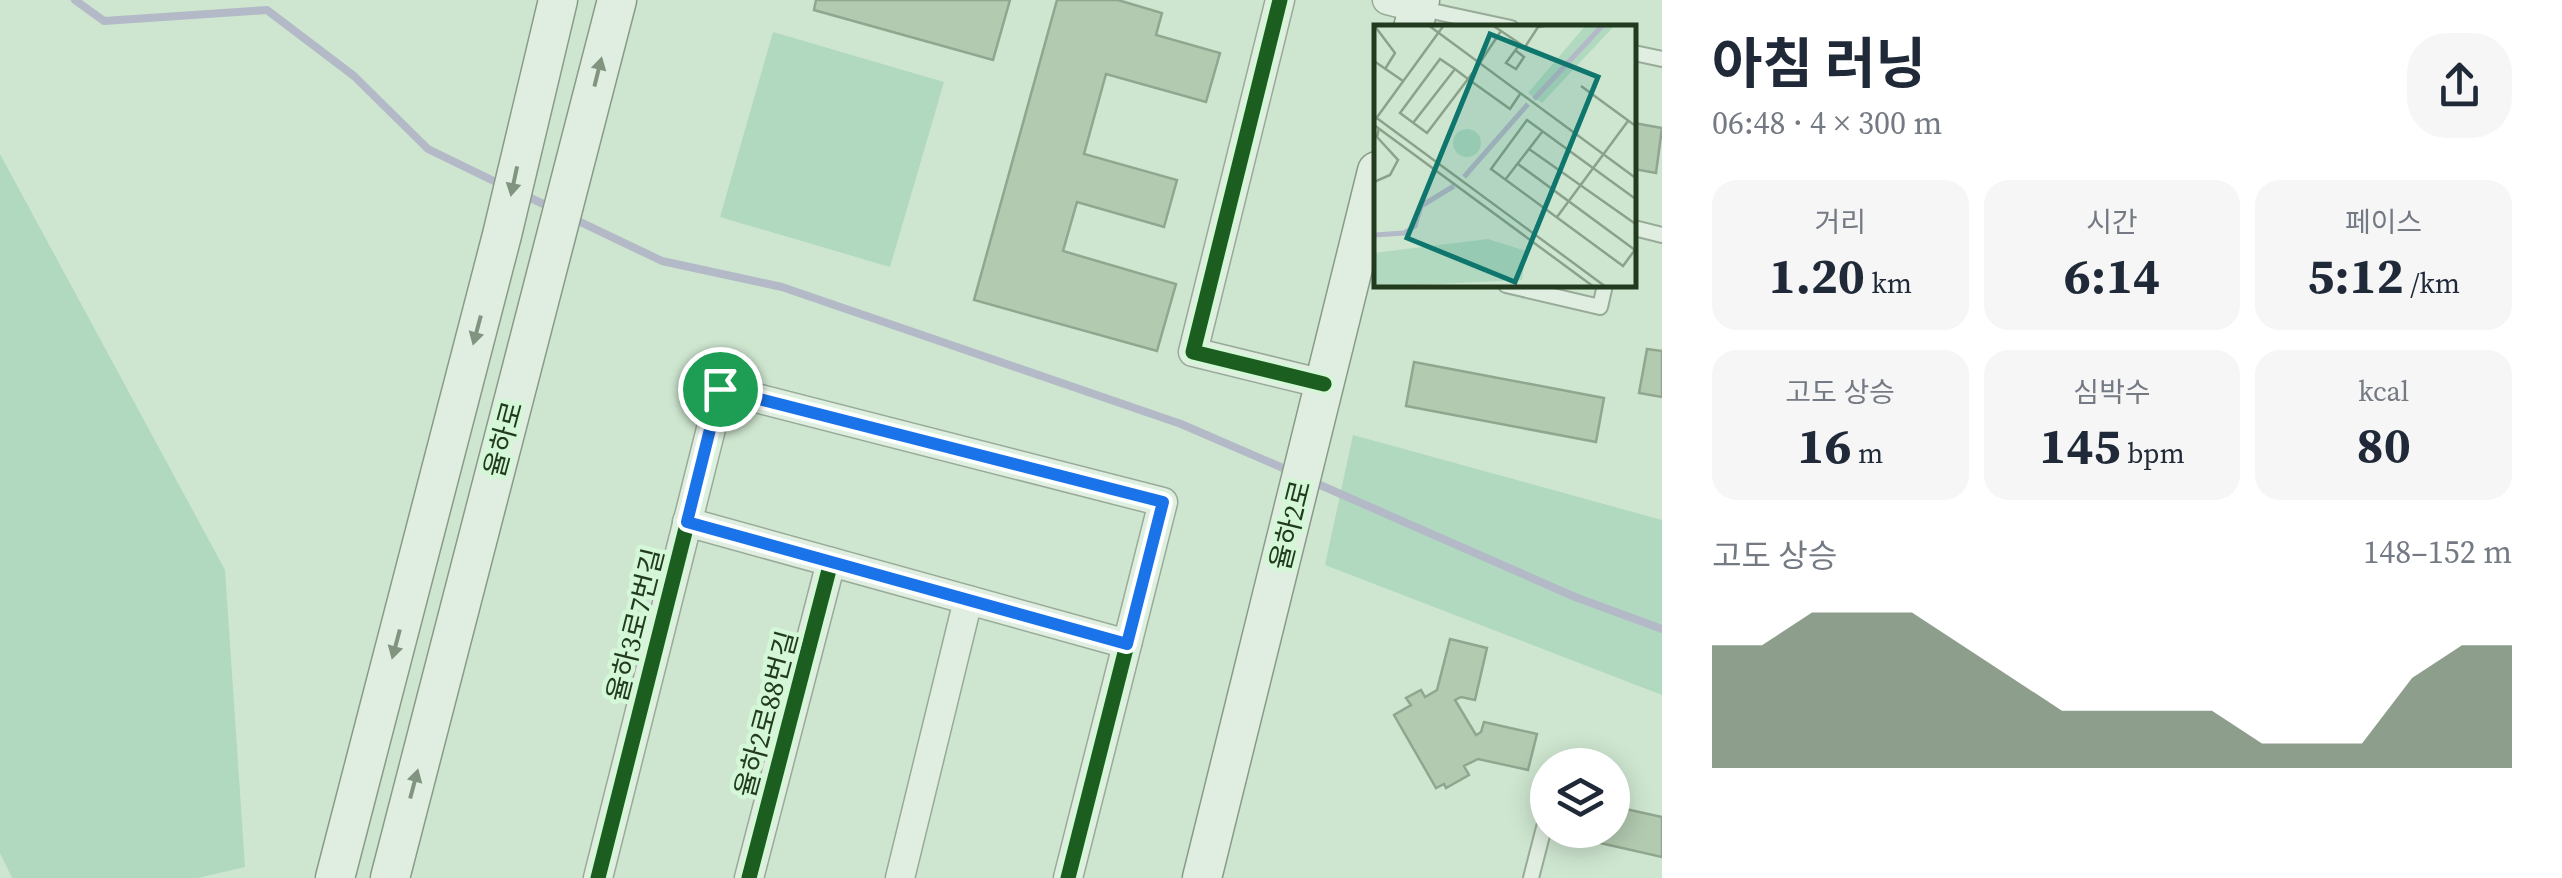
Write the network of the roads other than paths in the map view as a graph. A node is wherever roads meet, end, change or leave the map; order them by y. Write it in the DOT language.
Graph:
graph roads {
  1 [pos="558,0"];
  2 [pos="616,0"];
  3 [pos="1280,0"];
  4 [pos="1409,9"];
  5 [pos="1494,25"];
  6 [pos="1637,54"];
  7 [pos="1662,59"];
  8 [pos="1374,183"];
  9 [pos="1637,229"];
  10 [pos="1662,234"];
  11 [pos="1518,288"];
  12 [pos="1604,288"];
  13 [pos="1324,384"];
  14 [pos="687,522"];
  15 [pos="832,562"];
  16 [pos="968,600"];
  17 [pos="1127,644"];
  18 [pos="1539,848"];
  19 [pos="335,878"];
  20 [pos="390,878"];
  21 [pos="598,878"];
  22 [pos="749,878"];
  23 [pos="900,878"];
  24 [pos="1068,878"];
  25 [pos="1202,878"];
  26 [pos="1531,878"];
  1 -- 19 [label="main road, 율하로, one-way"];
  20 -- 2 [label="main road, 율하로, one-way"];
  3 -- 13 [label="street"];
  4 -- 5 [label="lane"];
  6 -- 7 [label="lane"];
  8 -- 13 [label="main road, 율하2로"];
  9 -- 10 [label="lane"];
  11 -- 12 [label="lane"];
  13 -- 25 [label="main road, 율하2로"];
  14 -- 15 [label="street"];
  14 -- 17 [label="street, 율하3로7번길"];
  14 -- 21 [label="street, 율하3로7번길"];
  15 -- 16 [label="street"];
  15 -- 22 [label="street, 율하2로88번길"];
  16 -- 17 [label="street"];
  16 -- 23 [label="street"];
  17 -- 24 [label="street, 율하3로7번길"];
  18 -- 26 [label="lane"];
}
